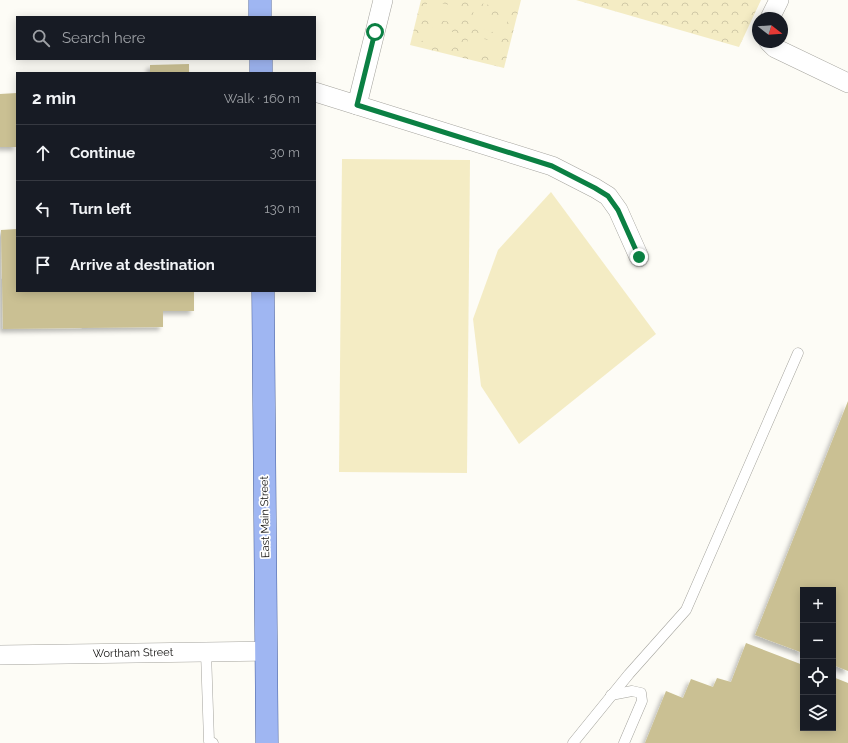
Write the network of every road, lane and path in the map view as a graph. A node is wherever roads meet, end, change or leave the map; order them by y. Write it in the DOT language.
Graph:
graph roads {
  1 [pos="260,0"];
  2 [pos="383,0"];
  3 [pos="779,0"];
  4 [pos="773,12"];
  5 [pos="260,16"];
  6 [pos="775,48"];
  7 [pos="261,60"];
  8 [pos="261,72"];
  9 [pos="848,83"];
  10 [pos="316,92"];
  11 [pos="357,105"];
  12 [pos="639,257"];
  13 [pos="263,292"];
  14 [pos="798,353"];
  15 [pos="266,651"];
  16 [pos="206,652"];
  17 [pos="0,654"];
  18 [pos="611,695"];
  19 [pos="212,743"];
  20 [pos="267,743"];
  21 [pos="573,743"];
  22 [pos="624,743"];
  1 -- 5 [label="main road"];
  2 -- 11 [label="street"];
  3 -- 4 [label="street"];
  6 -- 9 [label="street"];
  7 -- 8 [label="main road"];
  10 -- 11 [label="street"];
  11 -- 12 [label="street"];
  13 -- 15 [label="main road, East Main Street"];
  14 -- 18 [label="lane"];
  15 -- 16 [label="street, Wortham Street"];
  15 -- 20 [label="main road, East Main Street"];
  16 -- 17 [label="street, Wortham Street"];
  16 -- 19 [label="lane"];
  18 -- 21 [label="lane"];
  18 -- 22 [label="lane"];
}
